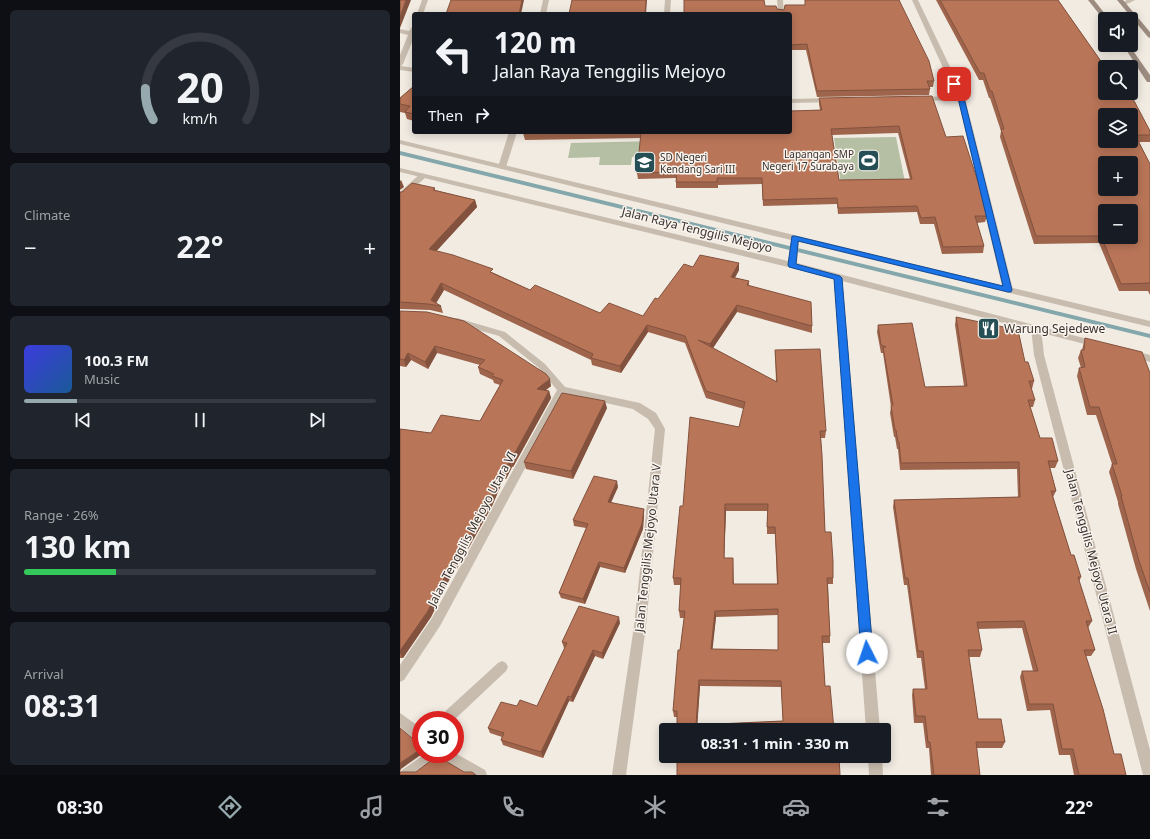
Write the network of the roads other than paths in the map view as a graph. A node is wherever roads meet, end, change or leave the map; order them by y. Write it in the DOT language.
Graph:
graph roads {
  1 [pos="425,0"];
  2 [pos="546,0"];
  3 [pos="668,0"];
  4 [pos="780,0"];
  5 [pos="915,0"];
  6 [pos="1091,0"];
  7 [pos="1132,0"];
  8 [pos="1121,2"];
  9 [pos="421,12"];
  10 [pos="543,12"];
  11 [pos="666,12"];
  12 [pos="781,12"];
  13 [pos="1100,12"];
  14 [pos="400,31"];
  15 [pos="412,32"];
  16 [pos="1150,36"];
  17 [pos="411,46"];
  18 [pos="1131,52"];
  19 [pos="400,64"];
  20 [pos="400,68"];
  21 [pos="412,70"];
  22 [pos="1150,80"];
  23 [pos="961,98"];
  24 [pos="914,99"];
  25 [pos="844,100"];
  26 [pos="792,101"];
  27 [pos="512,134"];
  28 [pos="400,142"];
  29 [pos="502,167"];
  30 [pos="400,170"];
  31 [pos="423,176"];
  32 [pos="400,196"];
  33 [pos="794,240"];
  34 [pos="792,263"];
  35 [pos="838,278"];
  36 [pos="1008,290"];
  37 [pos="448,319"];
  38 [pos="1150,324"];
  39 [pos="1036,328"];
  40 [pos="1104,346"];
  41 [pos="1120,350"];
  42 [pos="1150,358"];
  43 [pos="562,390"];
  44 [pos="502,667"];
  45 [pos="400,676"];
  46 [pos="455,711"];
  47 [pos="400,719"];
  48 [pos="872,723"];
  49 [pos="412,729"];
  50 [pos="424,763"];
  51 [pos="459,763"];
  52 [pos="875,763"];
  53 [pos="407,775"];
  54 [pos="480,775"];
  55 [pos="619,775"];
  56 [pos="876,775"];
  57 [pos="1150,775"];
  1 -- 9 [label="street"];
  2 -- 10 [label="street"];
  3 -- 11 [label="street"];
  4 -- 12 [label="street"];
  5 -- 23 [label="street"];
  6 -- 13 [label="main road"];
  7 -- 8 [label="street"];
  8 -- 16 [label="main road"];
  14 -- 15 [label="street"];
  17 -- 19 [label="street"];
  18 -- 22 [label="main road"];
  20 -- 21 [label="street"];
  23 -- 24 [label="street"];
  23 -- 36 [label="street"];
  25 -- 26 [label="street"];
  27 -- 29 [label="street"];
  28 -- 29 [label="street, Jalan Raya Tenggilis Mejoyo"];
  29 -- 33 [label="street, Jalan Raya Tenggilis Mejoyo"];
  30 -- 31 [label="street, Jalan Raya Tenggilis Mejoyo"];
  31 -- 32 [label="street"];
  31 -- 34 [label="street, Jalan Raya Tenggilis Mejoyo"];
  33 -- 34 [label="street"];
  33 -- 36 [label="street, Jalan Raya Tenggilis Mejoyo"];
  34 -- 35 [label="street, Jalan Raya Tenggilis Mejoyo"];
  35 -- 39 [label="street, Jalan Raya Tenggilis Mejoyo"];
  35 -- 48 [label="street"];
  36 -- 38 [label="street, Jalan Raya Tenggilis Mejoyo"];
  37 -- 43 [label="street"];
  39 -- 40 [label="street, Jalan Raya Tenggilis Mejoyo"];
  39 -- 57 [label="street, Jalan Tenggilis Mejoyo Utara II"];
  41 -- 42 [label="street"];
  43 -- 45 [label="street, Jalan Tenggilis Mejoyo Utara VI"];
  43 -- 55 [label="street, Jalan Tenggilis Mejoyo Utara V"];
  44 -- 46 [label="street"];
  47 -- 49 [label="street"];
  50 -- 53 [label="street"];
  51 -- 54 [label="street"];
  52 -- 56 [label="street"];
}
